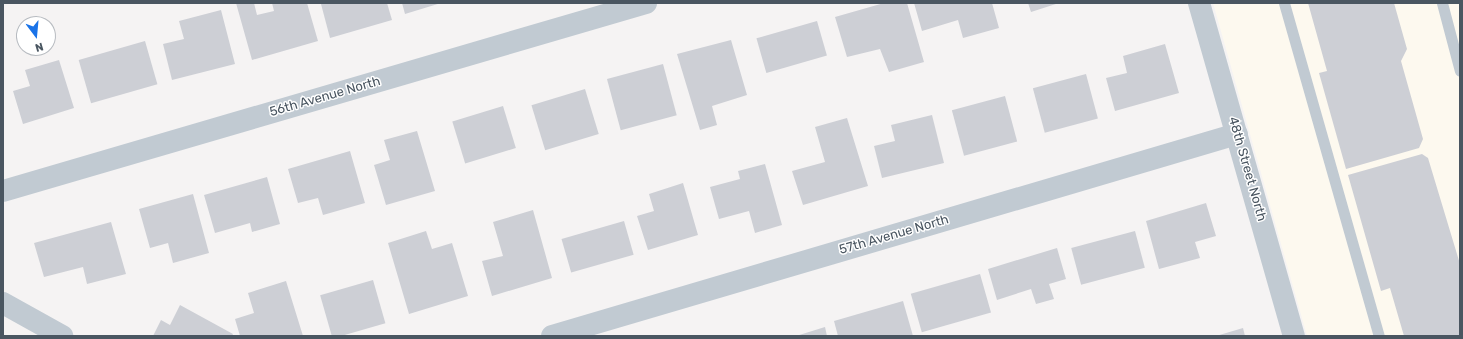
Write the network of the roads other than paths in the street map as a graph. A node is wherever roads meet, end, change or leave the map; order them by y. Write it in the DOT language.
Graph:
graph roads {
  1 [pos="646,3"];
  2 [pos="1199,3"];
  3 [pos="1284,3"];
  4 [pos="1442,3"];
  5 [pos="1460,71"];
  6 [pos="1237,134"];
  7 [pos="3,191"];
  8 [pos="3,304"];
  9 [pos="62,336"];
  10 [pos="552,336"];
  11 [pos="1294,336"];
  12 [pos="1379,336"];
  1 -- 7 [label="street, 56th Avenue North"];
  2 -- 6 [label="street, 48th Street North"];
  3 -- 12 [label="lane"];
  4 -- 5 [label="lane"];
  6 -- 10 [label="street, 57th Avenue North"];
  6 -- 11 [label="street, 48th Street North"];
  8 -- 9 [label="street"];
}
